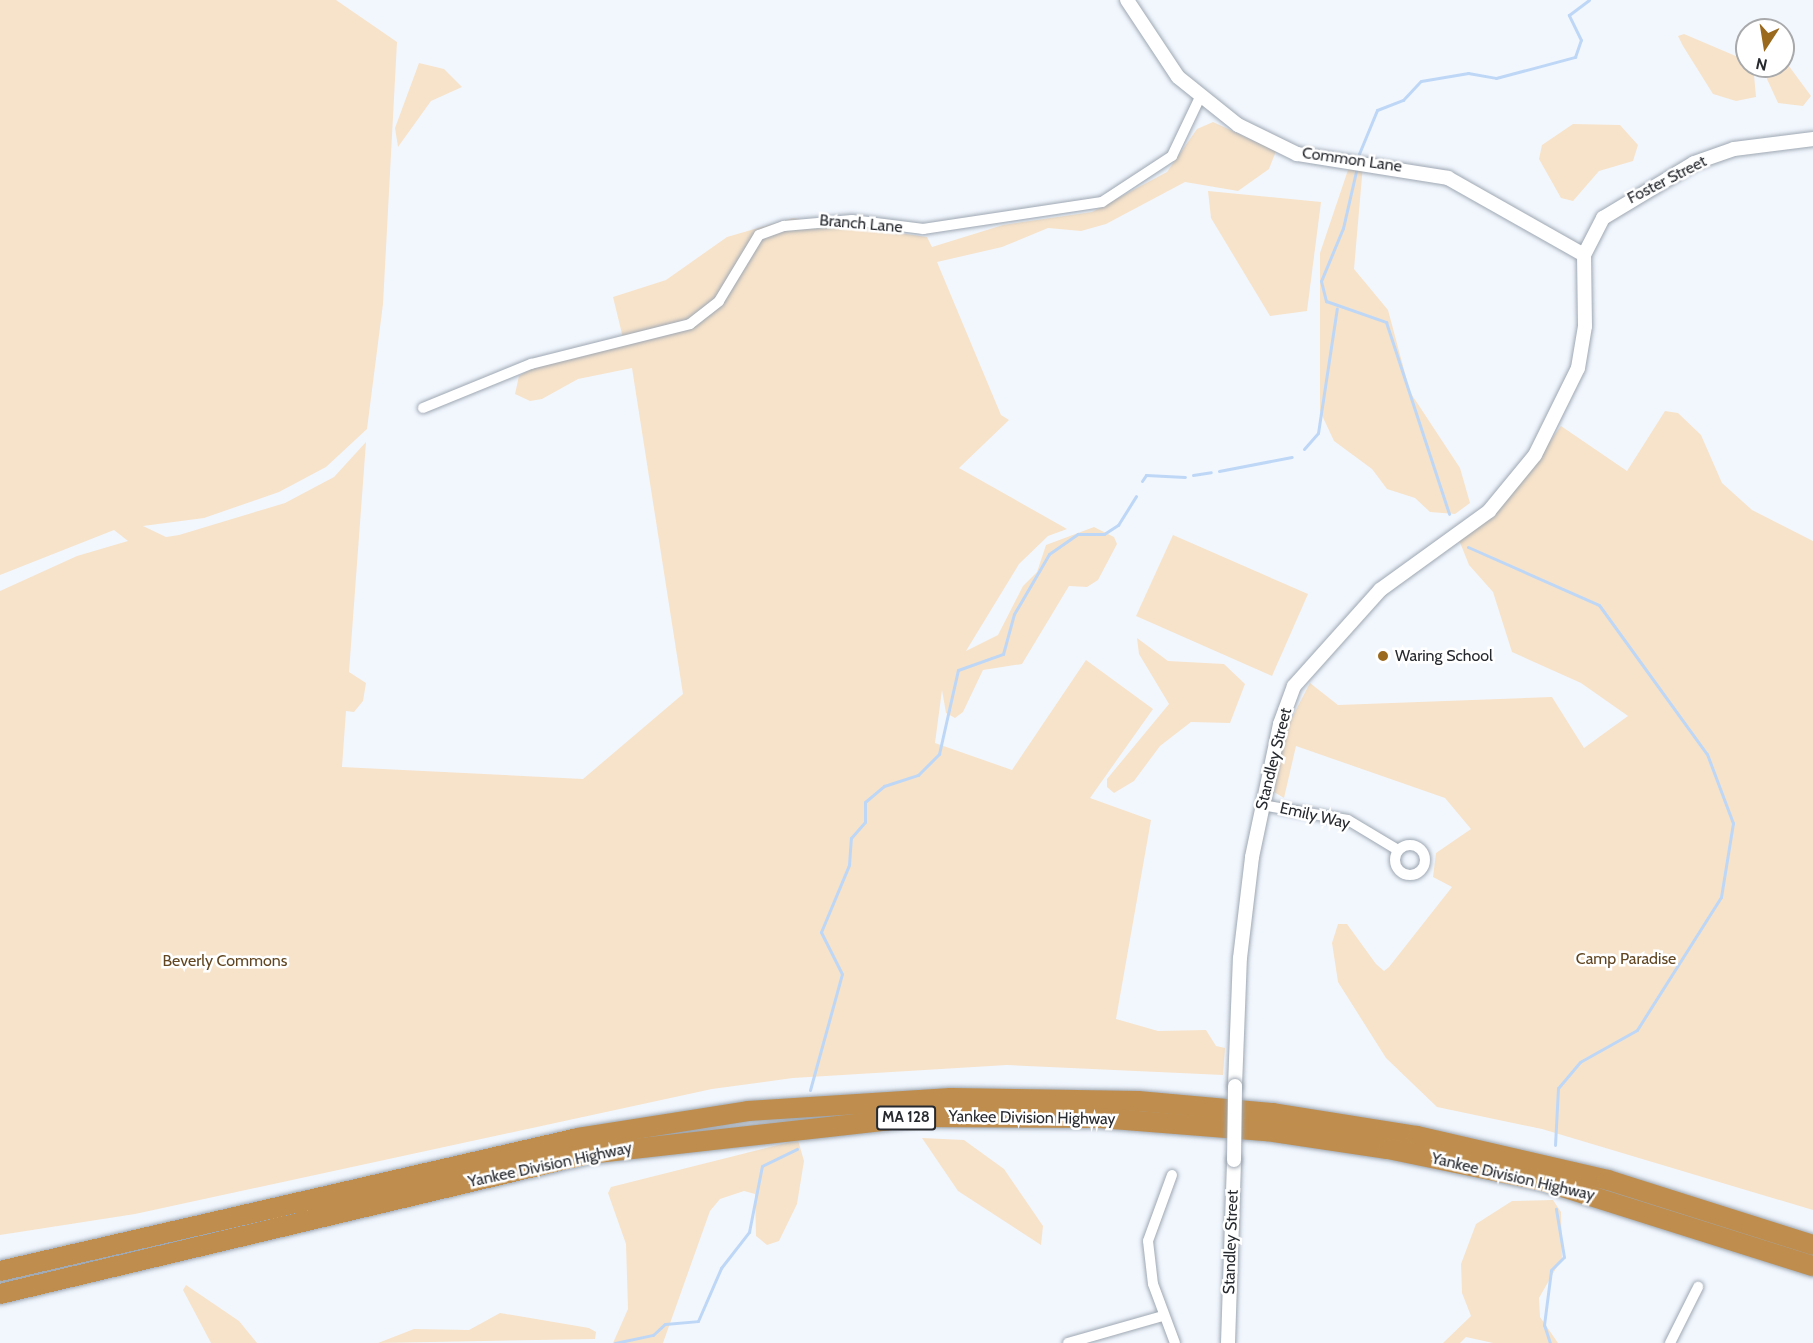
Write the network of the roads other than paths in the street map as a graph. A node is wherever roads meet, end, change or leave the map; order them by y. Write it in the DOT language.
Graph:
graph roads {
  1 [pos="1127,0"];
  2 [pos="1200,97"];
  3 [pos="1813,139"];
  4 [pos="1584,255"];
  5 [pos="423,408"];
  6 [pos="1262,804"];
  7 [pos="1398,850"];
  8 [pos="1172,1175"];
  9 [pos="1813,1245"];
  10 [pos="1813,1266"];
  11 [pos="0,1271"];
  12 [pos="1698,1287"];
  13 [pos="0,1294"];
  14 [pos="1163,1316"];
  15 [pos="1068,1343"];
  16 [pos="1175,1343"];
  17 [pos="1228,1343"];
  18 [pos="1670,1343"];
  1 -- 2 [label="street, Common Lane"];
  2 -- 4 [label="street, Common Lane"];
  2 -- 5 [label="street, Branch Lane"];
  3 -- 4 [label="street, Foster Street"];
  4 -- 6 [label="street, Standley Street"];
  6 -- 7 [label="street, Emily Way"];
  6 -- 17 [label="street, Standley Street, bridge"];
  8 -- 14 [label="street"];
  9 -- 11 [label="highway, Yankee Division Highway / MA 128"];
  10 -- 13 [label="highway, Yankee Division Highway / MA 128"];
  12 -- 18 [label="street"];
  14 -- 15 [label="street"];
  14 -- 16 [label="street"];
}
